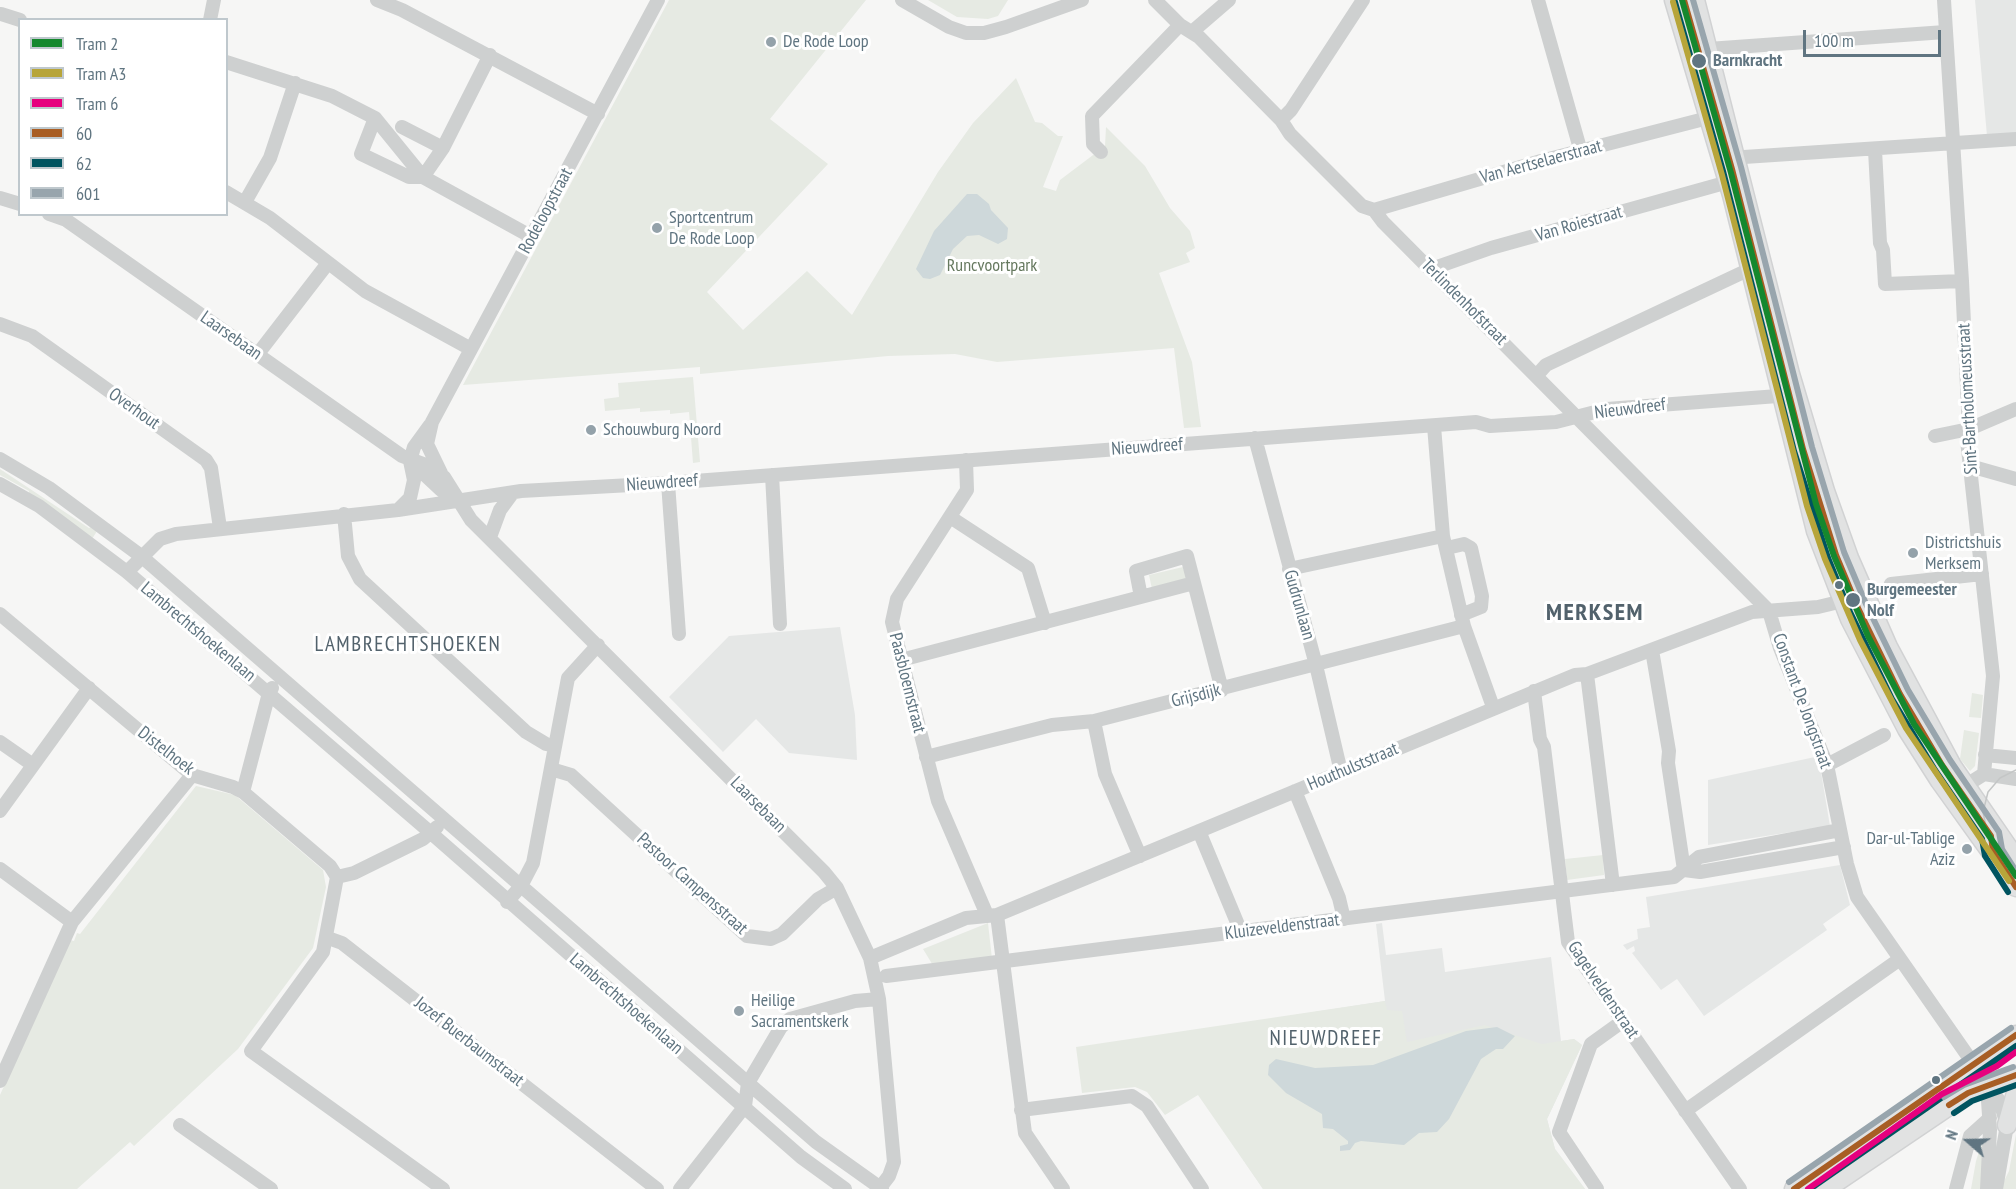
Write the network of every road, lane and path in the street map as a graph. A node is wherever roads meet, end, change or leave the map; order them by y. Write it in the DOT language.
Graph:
graph roads {
  1 [pos="6,0"];
  2 [pos="214,0"];
  3 [pos="377,0"];
  4 [pos="658,0"];
  5 [pos="902,0"];
  6 [pos="1082,0"];
  7 [pos="1155,0"];
  8 [pos="1229,0"];
  9 [pos="1363,0"];
  10 [pos="1538,0"];
  11 [pos="1674,0"];
  12 [pos="1695,0"];
  13 [pos="1944,0"];
  14 [pos="0,15"];
  15 [pos="210,18"];
  16 [pos="18,20"];
  17 [pos="1180,25"];
  18 [pos="1193,31"];
  19 [pos="1946,32"];
  20 [pos="1708,49"];
  21 [pos="490,56"];
  22 [pos="228,63"];
  23 [pos="295,83"];
  24 [pos="598,114"];
  25 [pos="375,118"];
  26 [pos="1708,118"];
  27 [pos="1281,120"];
  28 [pos="402,127"];
  29 [pos="2016,139"];
  30 [pos="1953,144"];
  31 [pos="443,148"];
  32 [pos="1875,150"];
  33 [pos="1101,152"];
  34 [pos="1581,152"];
  35 [pos="1737,160"];
  36 [pos="423,177"];
  37 [pos="1728,180"];
  38 [pos="228,193"];
  39 [pos="0,198"];
  40 [pos="245,202"];
  41 [pos="18,203"];
  42 [pos="1374,210"];
  43 [pos="55,216"];
  44 [pos="532,237"];
  45 [pos="328,263"];
  46 [pos="1431,268"];
  47 [pos="1750,269"];
  48 [pos="1962,281"];
  49 [pos="0,324"];
  50 [pos="471,349"];
  51 [pos="257,355"];
  52 [pos="1537,375"];
  53 [pos="1789,395"];
  54 [pos="2016,409"];
  55 [pos="1578,416"];
  56 [pos="432,422"];
  57 [pos="1434,426"];
  58 [pos="1969,429"];
  59 [pos="1935,436"];
  60 [pos="1255,438"];
  61 [pos="427,444"];
  62 [pos="0,459"];
  63 [pos="966,460"];
  64 [pos="410,461"];
  65 [pos="1970,466"];
  66 [pos="772,475"];
  67 [pos="444,477"];
  68 [pos="2016,479"];
  69 [pos="668,483"];
  70 [pos="0,484"];
  71 [pos="511,495"];
  72 [pos="460,501"];
  73 [pos="398,510"];
  74 [pos="344,514"];
  75 [pos="950,517"];
  76 [pos="220,528"];
  77 [pos="490,537"];
  78 [pos="1445,542"];
  79 [pos="141,556"];
  80 [pos="1289,569"];
  81 [pos="127,572"];
  82 [pos="1982,574"];
  83 [pos="1194,583"];
  84 [pos="1891,584"];
  85 [pos="1142,597"];
  86 [pos="1843,601"];
  87 [pos="1769,611"];
  88 [pos="0,614"];
  89 [pos="1462,620"];
  90 [pos="1045,623"];
  91 [pos="780,624"];
  92 [pos="679,634"];
  93 [pos="598,645"];
  94 [pos="1652,650"];
  95 [pos="901,660"];
  96 [pos="1316,665"];
  97 [pos="1587,674"];
  98 [pos="281,677"];
  99 [pos="89,688"];
  100 [pos="1222,690"];
  101 [pos="1534,691"];
  102 [pos="269,693"];
  103 [pos="1493,707"];
  104 [pos="1094,721"];
  105 [pos="1884,735"];
  106 [pos="0,741"];
  107 [pos="555,746"];
  108 [pos="1986,755"];
  109 [pos="926,757"];
  110 [pos="2016,758"];
  111 [pos="33,765"];
  112 [pos="1827,765"];
  113 [pos="551,769"];
  114 [pos="1341,772"];
  115 [pos="1984,774"];
  116 [pos="192,775"];
  117 [pos="2016,778"];
  118 [pos="1965,786"];
  119 [pos="1295,791"];
  120 [pos="243,792"];
  121 [pos="0,811"];
  122 [pos="444,819"];
  123 [pos="1840,830"];
  124 [pos="1198,831"];
  125 [pos="431,833"];
  126 [pos="1844,847"];
  127 [pos="1140,856"];
  128 [pos="2016,859"];
  129 [pos="0,869"];
  130 [pos="1684,870"];
  131 [pos="337,877"];
  132 [pos="1613,885"];
  133 [pos="521,886"];
  134 [pos="2016,887"];
  135 [pos="837,888"];
  136 [pos="1562,893"];
  137 [pos="507,902"];
  138 [pos="992,915"];
  139 [pos="1344,919"];
  140 [pos="72,922"];
  141 [pos="1241,932"];
  142 [pos="328,938"];
  143 [pos="870,958"];
  144 [pos="1900,959"];
  145 [pos="1003,961"];
  146 [pos="886,976"];
  147 [pos="879,999"];
  148 [pos="1623,1021"];
  149 [pos="2016,1035"];
  150 [pos="1974,1064"];
  151 [pos="2016,1075"];
  152 [pos="0,1081"];
  153 [pos="748,1083"];
  154 [pos="1987,1086"];
  155 [pos="2016,1093"];
  156 [pos="745,1106"];
  157 [pos="1021,1110"];
  158 [pos="1685,1111"];
  159 [pos="1999,1122"];
  160 [pos="180,1125"];
  161 [pos="848,1166"];
  162 [pos="841,1186"];
  163 [pos="880,1188"];
  164 [pos="271,1189"];
  165 [pos="443,1189"];
  166 [pos="657,1189"];
  167 [pos="680,1189"];
  168 [pos="1063,1189"];
  169 [pos="1202,1189"];
  170 [pos="1597,1189"];
  171 [pos="1740,1189"];
  172 [pos="1794,1189"];
  173 [pos="1826,1189"];
  174 [pos="1956,1189"];
  175 [pos="1987,1189"];
  176 [pos="1996,1189"];
  1 -- 14 [label="street"];
  2 -- 15 [label="street"];
  3 -- 21 [label="street"];
  4 -- 24 [label="street, Rodeloopstraat"];
  5 -- 6 [label="street"];
  7 -- 17 [label="street, Terlindenhofstraat"];
  8 -- 18 [label="street"];
  9 -- 27 [label="street"];
  10 -- 34 [label="street"];
  11 -- 26 [label="main road"];
  12 -- 20 [label="main road"];
  13 -- 19 [label="street, Sint-Bartholomeusstraat"];
  14 -- 16 [label="street"];
  17 -- 18 [label="street, Terlindenhofstraat"];
  17 -- 33 [label="street"];
  18 -- 27 [label="street, Terlindenhofstraat"];
  19 -- 20 [label="street"];
  19 -- 30 [label="street, Sint-Bartholomeusstraat"];
  20 -- 35 [label="main road"];
  21 -- 24 [label="street"];
  21 -- 31 [label="street"];
  22 -- 23 [label="street"];
  23 -- 25 [label="street"];
  23 -- 40 [label="street"];
  24 -- 44 [label="street, Rodeloopstraat"];
  25 -- 36 [label="street"];
  25 -- 36 [label="street"];
  26 -- 34 [label="street, Van Aertselaerstraat"];
  26 -- 37 [label="main road"];
  27 -- 42 [label="street, Terlindenhofstraat"];
  28 -- 31 [label="street"];
  29 -- 30 [label="street"];
  30 -- 32 [label="street"];
  30 -- 48 [label="street, Sint-Bartholomeusstraat"];
  31 -- 36 [label="street"];
  32 -- 35 [label="street"];
  32 -- 48 [label="street"];
  34 -- 42 [label="street, Van Aertselaerstraat"];
  35 -- 37 [label="street"];
  35 -- 53 [label="main road"];
  36 -- 44 [label="street"];
  37 -- 46 [label="street, Van Roiestraat"];
  37 -- 47 [label="main road"];
  38 -- 40 [label="street"];
  39 -- 41 [label="street"];
  40 -- 45 [label="street"];
  42 -- 46 [label="street, Terlindenhofstraat"];
  43 -- 51 [label="street, Laarsebaan"];
  44 -- 50 [label="street, Rodeloopstraat"];
  45 -- 50 [label="street"];
  45 -- 51 [label="street"];
  46 -- 52 [label="street, Terlindenhofstraat"];
  47 -- 52 [label="street"];
  47 -- 53 [label="main road"];
  48 -- 58 [label="street, Sint-Bartholomeusstraat"];
  49 -- 76 [label="street, Overhout"];
  50 -- 56 [label="street, Rodeloopstraat"];
  51 -- 64 [label="street, Laarsebaan"];
  52 -- 55 [label="street, Terlindenhofstraat"];
  53 -- 55 [label="street, Nieuwdreef"];
  53 -- 86 [label="main road"];
  53 -- 118 [label="main road"];
  54 -- 58 [label="street"];
  55 -- 57 [label="street, Nieuwdreef"];
  55 -- 87 [label="street, Terlindenhofstraat"];
  56 -- 61 [label="street, Rodeloopstraat"];
  56 -- 64 [label="street, Rodeloopstraat"];
  57 -- 60 [label="street, Nieuwdreef"];
  57 -- 78 [label="street"];
  58 -- 59 [label="street"];
  58 -- 65 [label="street, Sint-Bartholomeusstraat"];
  60 -- 63 [label="street, Nieuwdreef"];
  60 -- 80 [label="street, Gudrunlaan"];
  61 -- 64 [label="street"];
  61 -- 67 [label="street"];
  62 -- 79 [label="street, Lambrechtshoekenlaan"];
  63 -- 66 [label="street, Nieuwdreef"];
  63 -- 75 [label="street, Paasbloemstraat"];
  64 -- 67 [label="street, Laarsebaan"];
  64 -- 72 [label="street, Laarsebaan"];
  64 -- 73 [label="street"];
  65 -- 68 [label="street"];
  65 -- 82 [label="street, Sint-Bartholomeusstraat"];
  66 -- 69 [label="street, Nieuwdreef"];
  66 -- 91 [label="street"];
  67 -- 72 [label="street, Laarsebaan"];
  69 -- 71 [label="street, Nieuwdreef"];
  69 -- 92 [label="street"];
  70 -- 81 [label="street, Lambrechtshoekenlaan"];
  71 -- 72 [label="street, Nieuwdreef"];
  71 -- 77 [label="street"];
  72 -- 73 [label="street, Nieuwdreef"];
  72 -- 77 [label="street, Laarsebaan"];
  73 -- 74 [label="street, Nieuwdreef"];
  74 -- 76 [label="street, Nieuwdreef"];
  74 -- 107 [label="street"];
  75 -- 90 [label="street"];
  75 -- 95 [label="street, Paasbloemstraat"];
  76 -- 79 [label="street, Nieuwdreef"];
  77 -- 93 [label="street, Laarsebaan"];
  78 -- 80 [label="street"];
  78 -- 89 [label="street"];
  78 -- 89 [label="street"];
  79 -- 81 [label="street, Lambrechtshoekenlaan"];
  79 -- 98 [label="street, Lambrechtshoekenlaan"];
  80 -- 96 [label="street, Gudrunlaan"];
  81 -- 102 [label="street, Lambrechtshoekenlaan"];
  82 -- 84 [label="street"];
  82 -- 108 [label="street, Sint-Bartholomeusstraat"];
  83 -- 85 [label="street"];
  83 -- 85 [label="street"];
  83 -- 100 [label="street"];
  85 -- 90 [label="street"];
  86 -- 87 [label="street, Houthulststraat"];
  86 -- 134 [label="main road"];
  87 -- 94 [label="street, Houthulststraat"];
  87 -- 112 [label="street, Constant De Jongstraat"];
  88 -- 99 [label="street, Distelhoek"];
  89 -- 96 [label="street, Grijsdijk"];
  89 -- 103 [label="street"];
  90 -- 95 [label="street"];
  93 -- 107 [label="street"];
  93 -- 135 [label="street, Laarsebaan"];
  94 -- 97 [label="street, Houthulststraat"];
  94 -- 130 [label="street"];
  95 -- 109 [label="street, Paasbloemstraat"];
  96 -- 100 [label="street, Grijsdijk"];
  96 -- 114 [label="street, Gudrunlaan"];
  97 -- 101 [label="street, Houthulststraat"];
  97 -- 132 [label="street"];
  98 -- 102 [label="street, Lambrechtshoekenlaan"];
  98 -- 122 [label="street, Lambrechtshoekenlaan"];
  99 -- 111 [label="street"];
  99 -- 116 [label="street, Distelhoek"];
  100 -- 104 [label="street, Grijsdijk"];
  101 -- 103 [label="street, Houthulststraat"];
  101 -- 136 [label="street, Gagelveldenstraat"];
  102 -- 120 [label="street"];
  102 -- 125 [label="street, Lambrechtshoekenlaan"];
  103 -- 114 [label="street, Houthulststraat"];
  104 -- 109 [label="street, Grijsdijk"];
  104 -- 127 [label="street"];
  105 -- 112 [label="street"];
  106 -- 111 [label="street"];
  107 -- 113 [label="street"];
  108 -- 110 [label="street"];
  108 -- 115 [label="street, Sint-Bartholomeusstraat"];
  109 -- 138 [label="street, Paasbloemstraat"];
  111 -- 121 [label="street"];
  112 -- 123 [label="street, Constant De Jongstraat"];
  113 -- 133 [label="street"];
  113 -- 135 [label="street, Pastoor Campensstraat"];
  114 -- 119 [label="street, Houthulststraat"];
  115 -- 117 [label="street"];
  115 -- 118 [label="street"];
  116 -- 120 [label="street, Distelhoek"];
  116 -- 140 [label="street"];
  118 -- 128 [label="main road"];
  119 -- 124 [label="street, Houthulststraat"];
  119 -- 139 [label="street"];
  120 -- 131 [label="street, Distelhoek"];
  122 -- 125 [label="street"];
  122 -- 133 [label="street, Lambrechtshoekenlaan"];
  123 -- 126 [label="street, Constant De Jongstraat"];
  123 -- 130 [label="street"];
  124 -- 127 [label="street, Houthulststraat"];
  124 -- 141 [label="street"];
  125 -- 131 [label="street"];
  125 -- 137 [label="street, Lambrechtshoekenlaan"];
  126 -- 130 [label="street"];
  126 -- 144 [label="street, Constant De Jongstraat"];
  127 -- 138 [label="street, Houthulststraat"];
  129 -- 140 [label="street"];
  130 -- 132 [label="street, Kluizeveldenstraat"];
  131 -- 142 [label="street"];
  132 -- 136 [label="street, Kluizeveldenstraat"];
  133 -- 137 [label="street"];
  133 -- 153 [label="street, Lambrechtshoekenlaan"];
  135 -- 143 [label="street, Laarsebaan"];
  136 -- 139 [label="street, Kluizeveldenstraat"];
  136 -- 148 [label="street, Gagelveldenstraat"];
  137 -- 156 [label="street, Lambrechtshoekenlaan"];
  138 -- 143 [label="street, Houthulststraat"];
  138 -- 145 [label="street, Paasbloemstraat"];
  139 -- 141 [label="street, Kluizeveldenstraat"];
  140 -- 152 [label="street"];
  141 -- 145 [label="street, Kluizeveldenstraat"];
  142 -- 165 [label="street"];
  142 -- 166 [label="street, Jozef Buerbaumstraat"];
  143 -- 147 [label="street, Laarsebaan"];
  144 -- 150 [label="street"];
  144 -- 158 [label="street"];
  145 -- 146 [label="street"];
  145 -- 157 [label="street, Paasbloemstraat"];
  147 -- 153 [label="street"];
  147 -- 163 [label="street, Laarsebaan"];
  148 -- 158 [label="street, Gagelveldenstraat"];
  148 -- 170 [label="street"];
  149 -- 150 [label="main road"];
  150 -- 154 [label="street"];
  150 -- 172 [label="main road"];
  151 -- 154 [label="main road"];
  153 -- 156 [label="street"];
  153 -- 161 [label="street, Lambrechtshoekenlaan"];
  154 -- 159 [label="street"];
  154 -- 173 [label="main road"];
  155 -- 159 [label="main road"];
  156 -- 162 [label="street, Lambrechtshoekenlaan"];
  156 -- 167 [label="street"];
  157 -- 168 [label="street, Paasbloemstraat"];
  157 -- 169 [label="street"];
  158 -- 171 [label="street, Gagelveldenstraat"];
  159 -- 174 [label="street"];
  159 -- 175 [label="street"];
  159 -- 176 [label="street"];
  160 -- 164 [label="street"];
  161 -- 162 [label="street, Lambrechtshoekenlaan"];
  161 -- 163 [label="street, Lambrechtshoekenlaan"];
}
